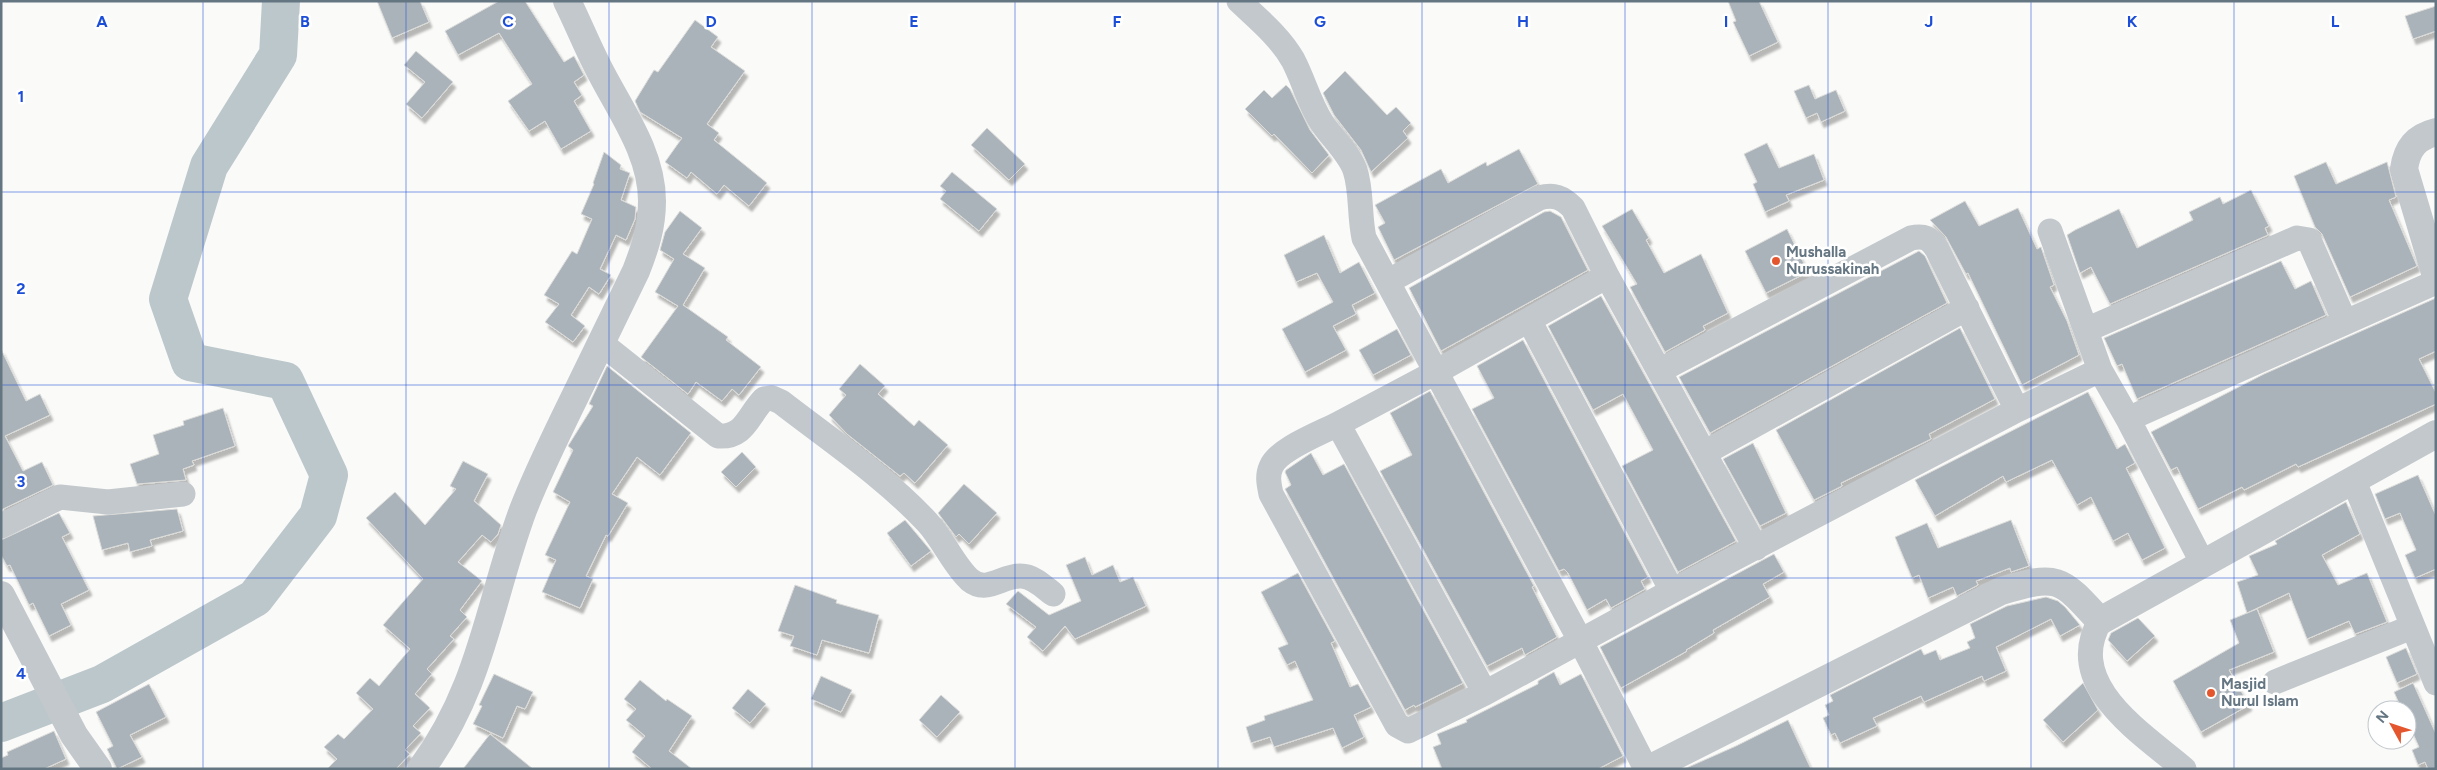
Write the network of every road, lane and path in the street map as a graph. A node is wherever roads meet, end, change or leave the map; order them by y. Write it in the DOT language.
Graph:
graph roads {
  1 [pos="567,1"];
  2 [pos="1239,1"];
  3 [pos="2436,132"];
  4 [pos="2050,231"];
  5 [pos="1607,276"];
  6 [pos="2436,276"];
  7 [pos="1389,281"];
  8 [pos="2436,282"];
  9 [pos="1967,308"];
  10 [pos="1529,320"];
  11 [pos="2345,322"];
  12 [pos="2086,330"];
  13 [pos="601,343"];
  14 [pos="2100,370"];
  15 [pos="1659,371"];
  16 [pos="1436,372"];
  17 [pos="2017,410"];
  18 [pos="2128,419"];
  19 [pos="1338,424"];
  20 [pos="2436,434"];
  21 [pos="1704,453"];
  22 [pos="2353,479"];
  23 [pos="183,494"];
  24 [pos="1,526"];
  25 [pos="1756,548"];
  26 [pos="2202,562"];
  27 [pos="1672,591"];
  28 [pos="1053,594"];
  29 [pos="6,605"];
  30 [pos="2100,621"];
  31 [pos="2412,627"];
  32 [pos="1581,642"];
  33 [pos="2275,682"];
  34 [pos="2436,683"];
  35 [pos="1485,693"];
  36 [pos="98,769"];
  37 [pos="421,769"];
  38 [pos="1647,769"];
  39 [pos="2184,769"];
  1 -- 13 [label="street"];
  2 -- 7 [label="street"];
  3 -- 6 [label="street"];
  4 -- 12 [label="street"];
  5 -- 7 [label="street"];
  5 -- 10 [label="street"];
  5 -- 15 [label="street"];
  7 -- 16 [label="street"];
  8 -- 11 [label="street"];
  9 -- 15 [label="street"];
  9 -- 17 [label="street"];
  9 -- 21 [label="street"];
  10 -- 16 [label="street"];
  10 -- 27 [label="street"];
  11 -- 12 [label="street"];
  11 -- 18 [label="street"];
  12 -- 14 [label="street"];
  13 -- 28 [label="street"];
  13 -- 37 [label="street"];
  14 -- 17 [label="street"];
  14 -- 18 [label="street"];
  15 -- 21 [label="street"];
  16 -- 19 [label="street"];
  16 -- 32 [label="street"];
  17 -- 25 [label="street"];
  18 -- 26 [label="street"];
  19 -- 35 [label="street"];
  19 -- 35 [label="street"];
  20 -- 22 [label="street"];
  21 -- 25 [label="street"];
  22 -- 26 [label="street"];
  22 -- 31 [label="street"];
  23 -- 24 [label="street"];
  25 -- 27 [label="street"];
  26 -- 30 [label="street"];
  27 -- 32 [label="street"];
  29 -- 36 [label="street"];
  30 -- 38 [label="street"];
  30 -- 39 [label="street"];
  31 -- 33 [label="street"];
  31 -- 34 [label="street"];
  32 -- 35 [label="street"];
  32 -- 38 [label="street"];
}
